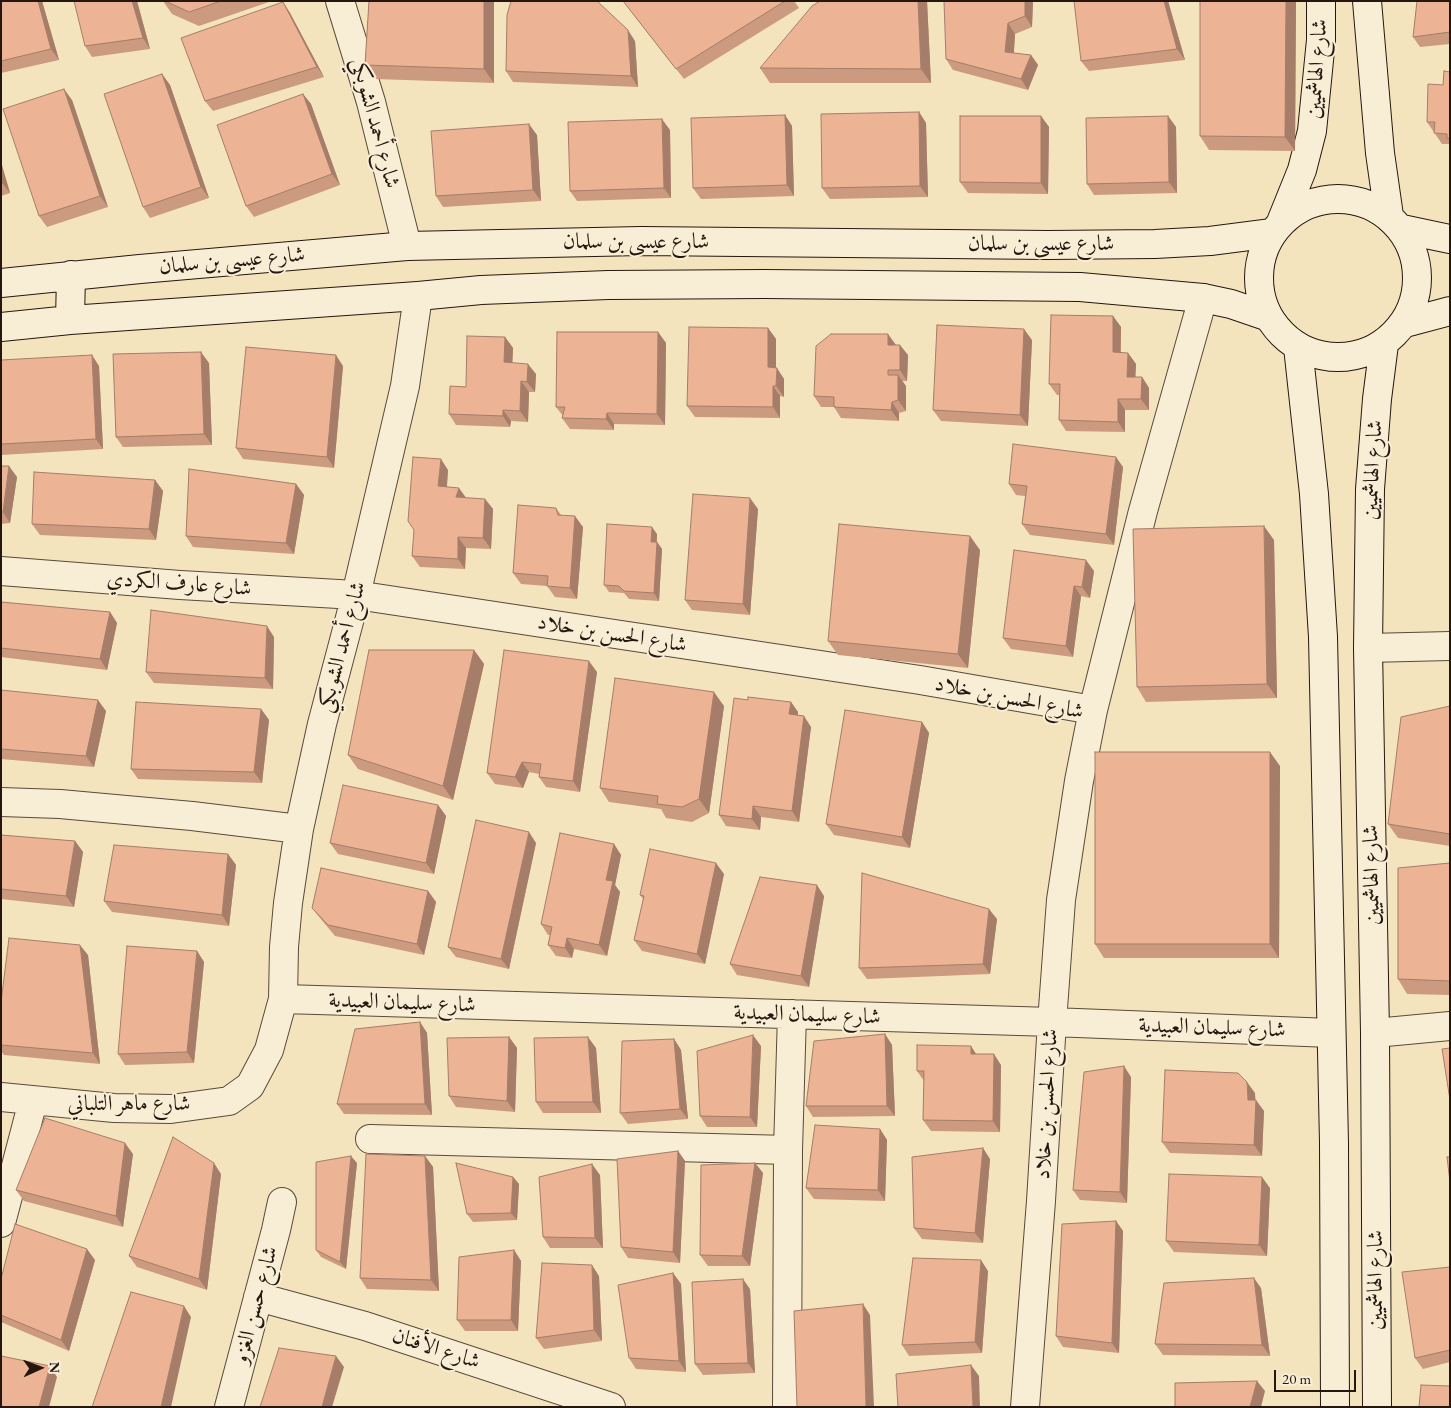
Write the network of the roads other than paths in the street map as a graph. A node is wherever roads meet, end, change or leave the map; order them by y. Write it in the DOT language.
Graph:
graph roads {
  1 [pos="340,1"];
  2 [pos="1321,1"];
  3 [pos="1367,1"];
  4 [pos="1395,222"];
  5 [pos="1277,227"];
  6 [pos="1450,239"];
  7 [pos="407,246"];
  8 [pos="71,275"];
  9 [pos="1,283"];
  10 [pos="418,296"];
  11 [pos="1203,298"];
  12 [pos="1450,311"];
  13 [pos="1268,317"];
  14 [pos="70,320"];
  15 [pos="1405,323"];
  16 [pos="1,328"];
  17 [pos="1384,344"];
  18 [pos="1298,347"];
  19 [pos="1,571"];
  20 [pos="356,595"];
  21 [pos="1450,646"];
  22 [pos="1368,648"];
  23 [pos="1093,710"];
  24 [pos="1,802"];
  25 [pos="298,829"];
  26 [pos="283,999"];
  27 [pos="792,1014"];
  28 [pos="1052,1022"];
  29 [pos="1450,1026"];
  30 [pos="1331,1033"];
  31 [pos="1375,1033"];
  32 [pos="1,1097"];
  33 [pos="33,1102"];
  34 [pos="370,1139"];
  35 [pos="788,1150"];
  36 [pos="282,1202"];
  37 [pos="1,1223"];
  38 [pos="258,1297"];
  39 [pos="229,1407"];
  40 [pos="611,1407"];
  41 [pos="787,1407"];
  42 [pos="1025,1407"];
  43 [pos="1335,1407"];
  44 [pos="1377,1407"];
  1 -- 7 [label="street, شارع أحمد الشوبكي"];
  2 -- 5 [label="street, شارع الهاشميين"];
  3 -- 4 [label="street"];
  4 -- 5 [label="street"];
  4 -- 6 [label="street"];
  4 -- 15 [label="street"];
  5 -- 7 [label="street, شارع عيسى بن سلمان"];
  5 -- 13 [label="street"];
  7 -- 8 [label="street, شارع عيسى بن سلمان"];
  8 -- 9 [label="street, شارع عيسى بن سلمان"];
  8 -- 14 [label="street"];
  10 -- 11 [label="street, شارع عيسى بن سلمان"];
  10 -- 14 [label="street, شارع عيسى بن سلمان"];
  10 -- 20 [label="street, شارع أحمد الشوبكي"];
  11 -- 13 [label="street, شارع عيسى بن سلمان"];
  11 -- 23 [label="street"];
  12 -- 15 [label="street"];
  13 -- 18 [label="street"];
  14 -- 16 [label="street, شارع عيسى بن سلمان"];
  15 -- 17 [label="street"];
  17 -- 18 [label="street"];
  17 -- 22 [label="street, شارع الهاشميين"];
  18 -- 30 [label="street, شارع الهاشميين"];
  19 -- 20 [label="street, شارع عارف الكردي"];
  20 -- 23 [label="street, شارع الحسن بن خلاد"];
  20 -- 25 [label="street, شارع أحمد الشوبكي"];
  21 -- 22 [label="street"];
  22 -- 31 [label="street, شارع الهاشميين"];
  23 -- 28 [label="street, شارع الحسن بن خلاد"];
  24 -- 25 [label="street"];
  25 -- 26 [label="street, شارع أحمد الشوبكي"];
  26 -- 27 [label="street, شارع سليمان العبيدية"];
  26 -- 33 [label="street, شارع ماهر التلباني"];
  27 -- 28 [label="street, شارع سليمان العبيدية"];
  27 -- 35 [label="street"];
  28 -- 30 [label="street, شارع سليمان العبيدية"];
  28 -- 42 [label="street, شارع الحسن بن خلاد"];
  29 -- 31 [label="street"];
  30 -- 43 [label="street, شارع الهاشميين"];
  31 -- 44 [label="street, شارع الهاشميين"];
  32 -- 33 [label="street, شارع ماهر التلباني"];
  33 -- 37 [label="street"];
  34 -- 35 [label="street"];
  35 -- 41 [label="street"];
  36 -- 38 [label="street, شارع حسن الغزو"];
  38 -- 39 [label="street, شارع حسن الغزو"];
  38 -- 40 [label="street, شارع الأفنان"];
}
